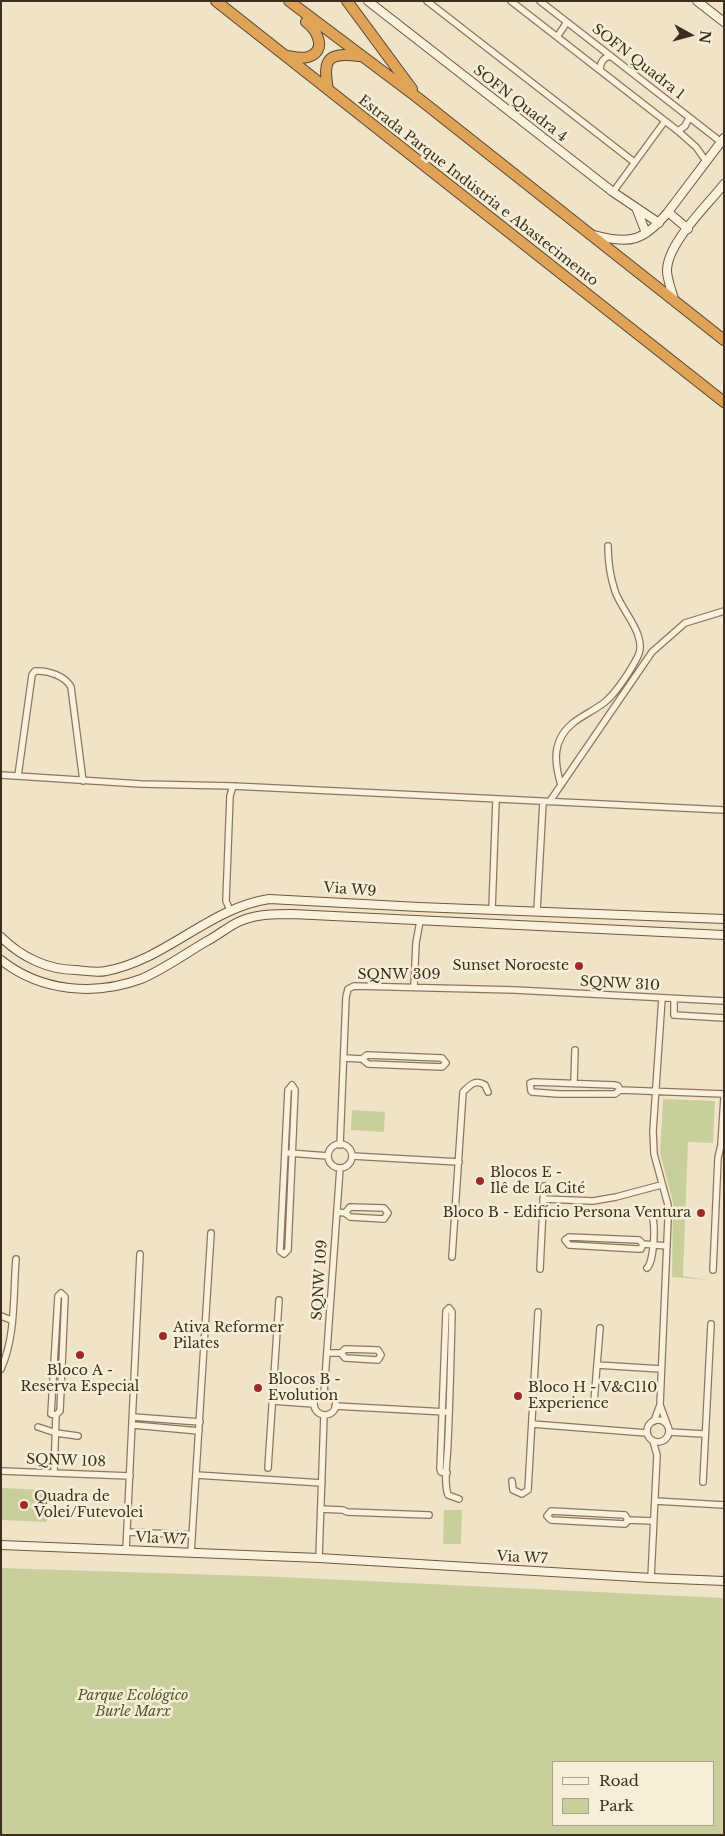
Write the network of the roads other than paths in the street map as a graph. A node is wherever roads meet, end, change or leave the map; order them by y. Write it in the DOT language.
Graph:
graph roads {
  1 [pos="216,1"];
  2 [pos="280,1"];
  3 [pos="289,1"];
  4 [pos="347,1"];
  5 [pos="368,1"];
  6 [pos="427,1"];
  7 [pos="511,1"];
  8 [pos="540,1"];
  9 [pos="697,1"];
  10 [pos="567,22"];
  11 [pos="724,22"];
  12 [pos="557,37"];
  13 [pos="286,56"];
  14 [pos="360,56"];
  15 [pos="611,56"];
  16 [pos="600,70"];
  17 [pos="328,89"];
  18 [pos="418,98"];
  19 [pos="688,118"];
  20 [pos="665,121"];
  21 [pos="678,131"];
  22 [pos="722,140"];
  23 [pos="706,161"];
  24 [pos="634,162"];
  25 [pos="724,184"];
  26 [pos="613,192"];
  27 [pos="636,208"];
  28 [pos="668,212"];
  29 [pos="659,223"];
  30 [pos="688,229"];
  31 [pos="646,233"];
  32 [pos="589,234"];
  33 [pos="675,302"];
  34 [pos="724,340"];
  35 [pos="724,402"];
  36 [pos="608,546"];
  37 [pos="724,611"];
  38 [pos="1,775"];
  39 [pos="18,776"];
  40 [pos="83,781"];
  41 [pos="561,785"];
  42 [pos="234,786"];
  43 [pos="496,800"];
  44 [pos="550,801"];
  45 [pos="542,802"];
  46 [pos="724,810"];
  47 [pos="419,907"];
  48 [pos="230,910"];
  49 [pos="492,910"];
  50 [pos="537,912"];
  51 [pos="724,919"];
  52 [pos="420,921"];
  53 [pos="724,935"];
  54 [pos="1,938"];
  55 [pos="2,962"];
  56 [pos="414,987"];
  57 [pos="515,990"];
  58 [pos="662,998"];
  59 [pos="674,999"];
  60 [pos="724,1002"];
  61 [pos="724,1018"];
  62 [pos="575,1050"];
  63 [pos="344,1058"];
  64 [pos="362,1059"];
  65 [pos="574,1083"];
  66 [pos="620,1090"];
  67 [pos="488,1092"];
  68 [pos="657,1092"];
  69 [pos="724,1095"];
  70 [pos="340,1145"];
  71 [pos="285,1152"];
  72 [pos="293,1153"];
  73 [pos="328,1156"];
  74 [pos="352,1156"];
  75 [pos="459,1162"];
  76 [pos="340,1168"];
  77 [pos="661,1185"];
  78 [pos="544,1186"];
  79 [pos="543,1199"];
  80 [pos="337,1212"];
  81 [pos="650,1212"];
  82 [pos="345,1213"];
  83 [pos="211,1233"];
  84 [pos="643,1244"];
  85 [pos="653,1245"];
  86 [pos="667,1246"];
  87 [pos="140,1254"];
  88 [pos="452,1258"];
  89 [pos="16,1259"];
  90 [pos="647,1268"];
  91 [pos="540,1269"];
  92 [pos="713,1270"];
  93 [pos="279,1300"];
  94 [pos="538,1312"];
  95 [pos="1,1316"];
  96 [pos="11,1320"];
  97 [pos="710,1324"];
  98 [pos="600,1328"];
  99 [pos="327,1353"];
  100 [pos="341,1353"];
  101 [pos="597,1365"];
  102 [pos="1,1369"];
  103 [pos="661,1369"];
  104 [pos="324,1393"];
  105 [pos="272,1401"];
  106 [pos="594,1402"];
  107 [pos="314,1404"];
  108 [pos="660,1405"];
  109 [pos="335,1406"];
  110 [pos="446,1412"];
  111 [pos="56,1415"];
  112 [pos="324,1415"];
  113 [pos="133,1418"];
  114 [pos="654,1421"];
  115 [pos="200,1422"];
  116 [pos="532,1424"];
  117 [pos="133,1425"];
  118 [pos="668,1425"];
  119 [pos="38,1427"];
  120 [pos="199,1431"];
  121 [pos="669,1432"];
  122 [pos="647,1433"];
  123 [pos="56,1434"];
  124 [pos="704,1434"];
  125 [pos="78,1436"];
  126 [pos="665,1440"];
  127 [pos="653,1441"];
  128 [pos="657,1455"];
  129 [pos="268,1468"];
  130 [pos="1,1471"];
  131 [pos="54,1473"];
  132 [pos="196,1475"];
  133 [pos="130,1476"];
  134 [pos="512,1482"];
  135 [pos="703,1482"];
  136 [pos="322,1483"];
  137 [pos="459,1499"];
  138 [pos="655,1501"];
  139 [pos="724,1505"];
  140 [pos="321,1509"];
  141 [pos="429,1516"];
  142 [pos="628,1520"];
  143 [pos="653,1520"];
  144 [pos="128,1532"];
  145 [pos="192,1535"];
  146 [pos="1,1545"];
  147 [pos="126,1550"];
  148 [pos="192,1554"];
  149 [pos="319,1558"];
  150 [pos="651,1578"];
  151 [pos="724,1581"];
  1 -- 13 [label="highway, Estrada Parque Indústria e Abastecimento"];
  2 -- 13 [label="highway"];
  3 -- 14 [label="highway"];
  4 -- 18 [label="highway"];
  5 -- 26 [label="street, SOFN Quadra 4"];
  6 -- 24 [label="street"];
  7 -- 12 [label="street"];
  8 -- 10 [label="street, SOFN Quadra 1"];
  9 -- 11 [label="street"];
  10 -- 12 [label="street"];
  10 -- 15 [label="street, SOFN Quadra 1"];
  12 -- 16 [label="street"];
  13 -- 17 [label="highway, Estrada Parque Indústria e Abastecimento"];
  14 -- 17 [label="highway"];
  14 -- 18 [label="highway"];
  15 -- 16 [label="street"];
  15 -- 19 [label="street, SOFN Quadra 1"];
  16 -- 20 [label="street"];
  17 -- 35 [label="highway, Estrada Parque Indústria e Abastecimento"];
  18 -- 32 [label="highway"];
  19 -- 21 [label="street"];
  19 -- 22 [label="street, SOFN Quadra 1"];
  20 -- 21 [label="street"];
  20 -- 24 [label="street"];
  21 -- 23 [label="street"];
  22 -- 23 [label="street, SOFN Quadra 1"];
  23 -- 28 [label="street, SOFN Quadra 1"];
  24 -- 26 [label="street"];
  25 -- 30 [label="street"];
  26 -- 27 [label="street, SOFN Quadra 4"];
  27 -- 29 [label="street, SOFN Quadra 4"];
  27 -- 31 [label="street"];
  28 -- 29 [label="street, SOFN Quadra 1"];
  28 -- 30 [label="street"];
  29 -- 31 [label="street, SOFN Quadra 1"];
  30 -- 33 [label="street"];
  31 -- 32 [label="street, SOFN Quadra 1"];
  32 -- 33 [label="highway"];
  33 -- 34 [label="highway"];
  36 -- 41 [label="street"];
  37 -- 41 [label="street"];
  38 -- 39 [label="street"];
  39 -- 40 [label="street"];
  39 -- 40 [label="street"];
  40 -- 42 [label="street"];
  41 -- 44 [label="street"];
  42 -- 43 [label="street"];
  42 -- 48 [label="street"];
  43 -- 45 [label="street"];
  43 -- 49 [label="street"];
  44 -- 45 [label="street"];
  44 -- 46 [label="street"];
  45 -- 50 [label="street"];
  47 -- 48 [label="street, Via W9"];
  47 -- 49 [label="street, Via W9"];
  47 -- 52 [label="street"];
  48 -- 54 [label="street, Via W9"];
  49 -- 50 [label="street, Via W9"];
  50 -- 51 [label="street, Via W9"];
  52 -- 53 [label="street, Via W9"];
  52 -- 55 [label="street, Via W9"];
  52 -- 56 [label="street"];
  56 -- 57 [label="street, SQNW 309"];
  56 -- 63 [label="street, SQNW 309"];
  57 -- 58 [label="street, SQNW 310"];
  58 -- 59 [label="street, SQNW 310"];
  58 -- 68 [label="street"];
  59 -- 60 [label="street, SQNW 310"];
  59 -- 61 [label="street"];
  62 -- 65 [label="street"];
  63 -- 64 [label="street"];
  63 -- 70 [label="street, SQNW 309"];
  64 -- 64 [label="street"];
  65 -- 66 [label="street"];
  65 -- 66 [label="street"];
  66 -- 68 [label="street"];
  67 -- 75 [label="street"];
  68 -- 69 [label="street"];
  68 -- 77 [label="street"];
  69 -- 92 [label="street"];
  70 -- 73 [label="street"];
  70 -- 74 [label="street"];
  71 -- 72 [label="street"];
  71 -- 72 [label="street"];
  71 -- 72 [label="street"];
  72 -- 73 [label="street"];
  73 -- 76 [label="street"];
  74 -- 75 [label="street"];
  74 -- 76 [label="street"];
  75 -- 88 [label="street"];
  76 -- 80 [label="street, SQNW 109"];
  77 -- 79 [label="street"];
  77 -- 86 [label="street"];
  78 -- 79 [label="street"];
  79 -- 91 [label="street"];
  80 -- 82 [label="street"];
  80 -- 99 [label="street, SQNW 109"];
  81 -- 85 [label="street"];
  82 -- 82 [label="street"];
  83 -- 115 [label="street"];
  84 -- 84 [label="street"];
  84 -- 85 [label="street"];
  85 -- 86 [label="street"];
  85 -- 90 [label="street"];
  86 -- 103 [label="street"];
  87 -- 113 [label="street"];
  89 -- 96 [label="street"];
  93 -- 105 [label="street"];
  94 -- 116 [label="street"];
  95 -- 96 [label="street"];
  96 -- 102 [label="street"];
  97 -- 124 [label="street"];
  98 -- 101 [label="street"];
  99 -- 100 [label="street"];
  99 -- 104 [label="street, SQNW 109"];
  100 -- 100 [label="street"];
  101 -- 103 [label="street"];
  101 -- 106 [label="street"];
  103 -- 108 [label="street"];
  104 -- 107 [label="street"];
  104 -- 109 [label="street"];
  105 -- 107 [label="street"];
  105 -- 129 [label="street"];
  107 -- 112 [label="street"];
  108 -- 114 [label="street"];
  108 -- 118 [label="street"];
  109 -- 110 [label="street"];
  109 -- 112 [label="street"];
  110 -- 110 [label="street"];
  110 -- 137 [label="street"];
  111 -- 111 [label="street"];
  111 -- 123 [label="street"];
  112 -- 136 [label="street"];
  113 -- 115 [label="street"];
  113 -- 117 [label="street"];
  114 -- 118 [label="street"];
  114 -- 122 [label="street"];
  115 -- 120 [label="street"];
  116 -- 122 [label="street"];
  116 -- 134 [label="street"];
  117 -- 120 [label="street"];
  117 -- 133 [label="street"];
  118 -- 121 [label="street"];
  119 -- 123 [label="street"];
  120 -- 132 [label="street"];
  121 -- 124 [label="street"];
  121 -- 126 [label="street"];
  122 -- 127 [label="street"];
  123 -- 125 [label="street"];
  123 -- 131 [label="street"];
  124 -- 135 [label="street"];
  126 -- 127 [label="street"];
  126 -- 128 [label="street"];
  127 -- 128 [label="street"];
  128 -- 138 [label="street"];
  130 -- 131 [label="street, SQNW 108"];
  131 -- 133 [label="street, SQNW 108"];
  132 -- 136 [label="street"];
  132 -- 145 [label="street"];
  133 -- 144 [label="street"];
  136 -- 140 [label="street"];
  138 -- 139 [label="street"];
  138 -- 143 [label="street"];
  140 -- 141 [label="street"];
  140 -- 149 [label="street"];
  142 -- 142 [label="street"];
  142 -- 143 [label="street"];
  143 -- 150 [label="street"];
  144 -- 145 [label="street"];
  144 -- 147 [label="street"];
  145 -- 148 [label="street"];
  146 -- 147 [label="street, Vla W7"];
  147 -- 148 [label="street, Vla W7"];
  148 -- 149 [label="street, Vla W7"];
  149 -- 150 [label="street, Via W7"];
  150 -- 151 [label="street, Via W7"];
}
